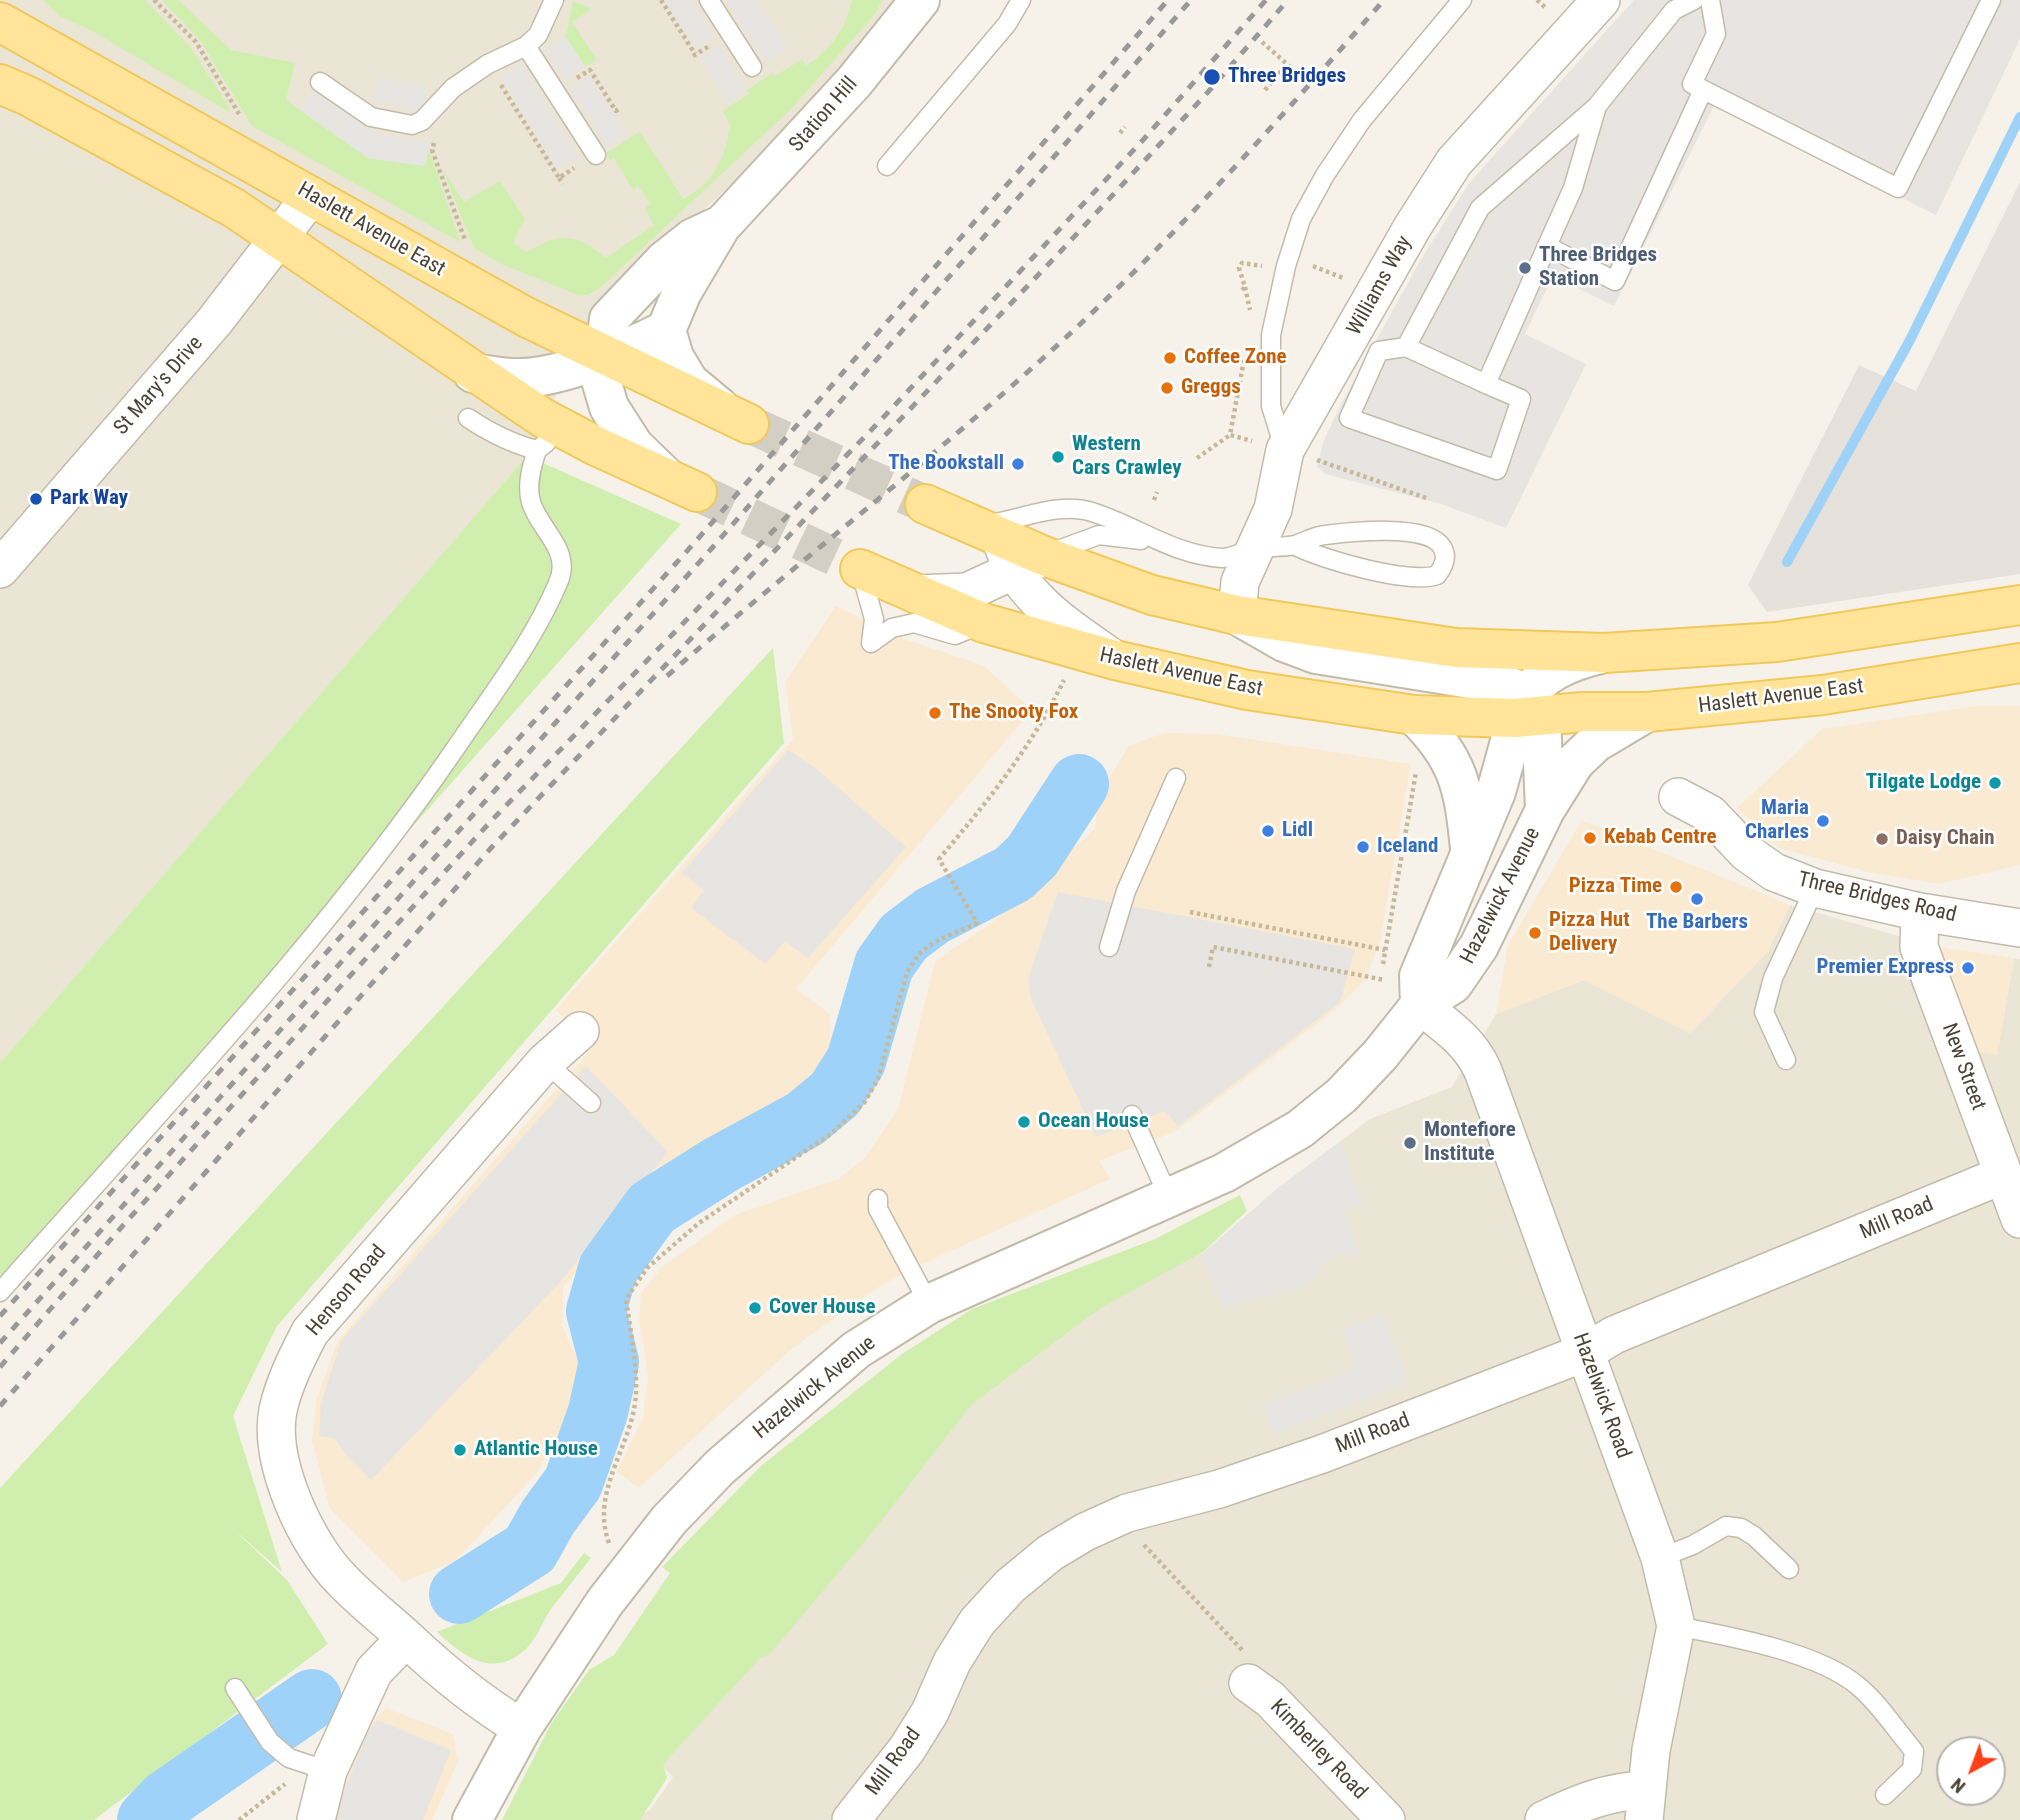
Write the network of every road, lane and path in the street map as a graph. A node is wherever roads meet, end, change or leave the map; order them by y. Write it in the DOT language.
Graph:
graph roads {
  1 [pos="154,0"];
  2 [pos="554,0"];
  3 [pos="661,0"];
  4 [pos="709,0"];
  5 [pos="920,0"];
  6 [pos="1021,0"];
  7 [pos="1462,0"];
  8 [pos="1601,0"];
  9 [pos="1694,0"];
  10 [pos="1710,0"];
  11 [pos="1991,0"];
  12 [pos="0,22"];
  13 [pos="1262,43"];
  14 [pos="526,46"];
  15 [pos="695,54"];
  16 [pos="488,64"];
  17 [pos="1287,64"];
  18 [pos="752,67"];
  19 [pos="0,69"];
  20 [pos="1304,79"];
  21 [pos="320,82"];
  22 [pos="14,90"];
  23 [pos="1265,90"];
  24 [pos="1703,90"];
  25 [pos="555,92"];
  26 [pos="1597,106"];
  27 [pos="620,108"];
  28 [pos="430,114"];
  29 [pos="243,121"];
  30 [pos="1125,127"];
  31 [pos="1119,133"];
  32 [pos="596,155"];
  33 [pos="887,166"];
  34 [pos="559,178"];
  35 [pos="563,184"];
  36 [pos="311,197"];
  37 [pos="721,226"];
  38 [pos="280,238"];
  39 [pos="465,241"];
  40 [pos="1547,246"];
  41 [pos="1253,263"];
  42 [pos="1319,266"];
  43 [pos="1350,282"];
  44 [pos="1242,290"];
  45 [pos="666,330"];
  46 [pos="606,337"];
  47 [pos="1406,347"];
  48 [pos="473,373"];
  49 [pos="1486,384"];
  50 [pos="468,418"];
  51 [pos="738,419"];
  52 [pos="1230,435"];
  53 [pos="547,438"];
  54 [pos="1285,450"];
  55 [pos="1197,458"];
  56 [pos="682,485"];
  57 [pos="1157,492"];
  58 [pos="1429,499"];
  59 [pos="1154,500"];
  60 [pos="925,504"];
  61 [pos="993,528"];
  62 [pos="1155,541"];
  63 [pos="1294,545"];
  64 [pos="1253,549"];
  65 [pos="1029,564"];
  66 [pos="0,569"];
  67 [pos="860,569"];
  68 [pos="916,594"];
  69 [pos="2020,605"];
  70 [pos="1237,615"];
  71 [pos="984,623"];
  72 [pos="1604,653"];
  73 [pos="1115,660"];
  74 [pos="2020,663"];
  75 [pos="1068,669"];
  76 [pos="1528,710"];
  77 [pos="1647,712"];
  78 [pos="1414,715"];
  79 [pos="1417,768"];
  80 [pos="1176,778"];
  81 [pos="1678,797"];
  82 [pos="1545,810"];
  83 [pos="1471,854"];
  84 [pos="1815,888"];
  85 [pos="1190,912"];
  86 [pos="1920,912"];
  87 [pos="2020,928"];
  88 [pos="1348,936"];
  89 [pos="1347,943"];
  90 [pos="1109,947"];
  91 [pos="1385,950"];
  92 [pos="1209,967"];
  93 [pos="1420,1005"];
  94 [pos="580,1031"];
  95 [pos="1786,1060"];
  96 [pos="545,1062"];
  97 [pos="591,1103"];
  98 [pos="1132,1115"];
  99 [pos="2003,1175"];
  100 [pos="1169,1198"];
  101 [pos="878,1199"];
  102 [pos="2020,1219"];
  103 [pos="0,1292"];
  104 [pos="929,1304"];
  105 [pos="1586,1352"];
  106 [pos="1127,1513"];
  107 [pos="610,1546"];
  108 [pos="1660,1558"];
  109 [pos="1789,1569"];
  110 [pos="1676,1626"];
  111 [pos="405,1638"];
  112 [pos="1248,1683"];
  113 [pos="235,1688"];
  114 [pos="522,1728"];
  115 [pos="328,1771"];
  116 [pos="1885,1795"];
  117 [pos="1645,1805"];
  118 [pos="239,1820"];
  119 [pos="316,1820"];
  120 [pos="472,1820"];
  121 [pos="851,1820"];
  122 [pos="1385,1820"];
  123 [pos="1544,1820"];
  1 -- 29 [label="path"];
  2 -- 14 [label="lane"];
  3 -- 15 [label="path"];
  4 -- 18 [label="lane"];
  5 -- 37 [label="street, Station Hill"];
  6 -- 33 [label="lane"];
  7 -- 54 [label="lane"];
  8 -- 54 [label="street, Williams Way"];
  9 -- 26 [label="lane"];
  10 -- 24 [label="lane"];
  11 -- 24 [label="lane"];
  12 -- 36 [label="main road, Haslett Avenue East"];
  13 -- 17 [label="path"];
  14 -- 16 [label="lane"];
  14 -- 25 [label="lane"];
  16 -- 28 [label="lane"];
  16 -- 34 [label="path"];
  17 -- 20 [label="path"];
  17 -- 23 [label="path"];
  19 -- 22 [label="street"];
  21 -- 28 [label="lane"];
  22 -- 38 [label="main road"];
  24 -- 40 [label="lane"];
  25 -- 27 [label="path"];
  25 -- 32 [label="lane"];
  26 -- 40 [label="lane"];
  26 -- 47 [label="lane"];
  28 -- 39 [label="path"];
  30 -- 31 [label="path"];
  32 -- 34 [label="path"];
  34 -- 35 [label="path"];
  36 -- 38 [label="street, St Mary's Drive"];
  36 -- 46 [label="main road, Haslett Avenue East"];
  37 -- 45 [label="street, Station Hill"];
  37 -- 46 [label="street, Station Hill"];
  38 -- 48 [label="main road"];
  38 -- 66 [label="street, St Mary's Drive"];
  40 -- 49 [label="lane"];
  41 -- 44 [label="path"];
  42 -- 43 [label="path"];
  45 -- 46 [label="street, Station Hill"];
  45 -- 51 [label="street"];
  46 -- 48 [label="street, Station Hill"];
  46 -- 51 [label="main road, Haslett Avenue East"];
  46 -- 56 [label="street"];
  47 -- 49 [label="lane"];
  47 -- 49 [label="lane"];
  48 -- 53 [label="main road"];
  50 -- 53 [label="lane"];
  52 -- 55 [label="path"];
  53 -- 56 [label="main road"];
  53 -- 103 [label="lane"];
  54 -- 58 [label="path"];
  54 -- 64 [label="street, Williams Way"];
  57 -- 59 [label="path"];
  60 -- 61 [label="main road, Haslett Avenue East"];
  61 -- 62 [label="lane"];
  61 -- 65 [label="main road, Haslett Avenue East"];
  62 -- 64 [label="lane"];
  62 -- 65 [label="lane"];
  63 -- 63 [label="lane"];
  63 -- 64 [label="lane"];
  64 -- 70 [label="street, Williams Way"];
  65 -- 68 [label="street"];
  65 -- 70 [label="main road, Haslett Avenue East"];
  65 -- 73 [label="street"];
  67 -- 68 [label="main road, Haslett Avenue East"];
  67 -- 71 [label="lane"];
  68 -- 71 [label="main road, Haslett Avenue East"];
  69 -- 72 [label="main road, Haslett Avenue East"];
  70 -- 72 [label="main road, Haslett Avenue East"];
  70 -- 76 [label="street, Haslett Avenue East"];
  71 -- 73 [label="main road, Haslett Avenue East"];
  72 -- 76 [label="street, Haslett Avenue East"];
  73 -- 78 [label="main road, Haslett Avenue East"];
  74 -- 77 [label="main road, Haslett Avenue East"];
  75 -- 107 [label="path"];
  76 -- 77 [label="main road, Haslett Avenue East"];
  76 -- 78 [label="main road, Haslett Avenue East"];
  76 -- 82 [label="street, Hazelwick Avenue"];
  76 -- 83 [label="street, Hazelwick Avenue"];
  77 -- 82 [label="street, Hazelwick Avenue"];
  78 -- 83 [label="street, Hazelwick Avenue"];
  79 -- 91 [label="path"];
  80 -- 90 [label="lane"];
  81 -- 84 [label="street, Three Bridges Road"];
  82 -- 93 [label="street, Hazelwick Avenue"];
  83 -- 93 [label="street, Hazelwick Avenue"];
  84 -- 86 [label="street, Three Bridges Road"];
  84 -- 95 [label="lane"];
  85 -- 89 [label="path"];
  86 -- 87 [label="street, Three Bridges Road"];
  86 -- 99 [label="street, New Street"];
  88 -- 89 [label="path"];
  89 -- 91 [label="path"];
  91 -- 92 [label="path"];
  93 -- 100 [label="street, Hazelwick Avenue"];
  93 -- 105 [label="street, Hazelwick Road"];
  94 -- 96 [label="street, Henson Road"];
  96 -- 97 [label="lane"];
  96 -- 111 [label="street, Henson Road"];
  98 -- 100 [label="lane"];
  99 -- 102 [label="street, New Street"];
  99 -- 105 [label="street, Mill Road"];
  100 -- 104 [label="street, Hazelwick Avenue"];
  101 -- 104 [label="lane"];
  104 -- 114 [label="street, Hazelwick Avenue"];
  105 -- 106 [label="street, Mill Road"];
  105 -- 108 [label="street, Hazelwick Road"];
  106 -- 112 [label="path"];
  106 -- 121 [label="street, Mill Road"];
  108 -- 109 [label="lane"];
  108 -- 110 [label="street, Hazelwick Road"];
  110 -- 116 [label="lane"];
  110 -- 117 [label="street, Hazelwick Road"];
  111 -- 114 [label="street, Henson Road"];
  111 -- 115 [label="street"];
  112 -- 122 [label="street, Kimberley Road"];
  113 -- 115 [label="lane"];
  114 -- 120 [label="street, Hazelwick Avenue"];
  115 -- 118 [label="path"];
  115 -- 119 [label="street"];
  117 -- 123 [label="street"];
}
